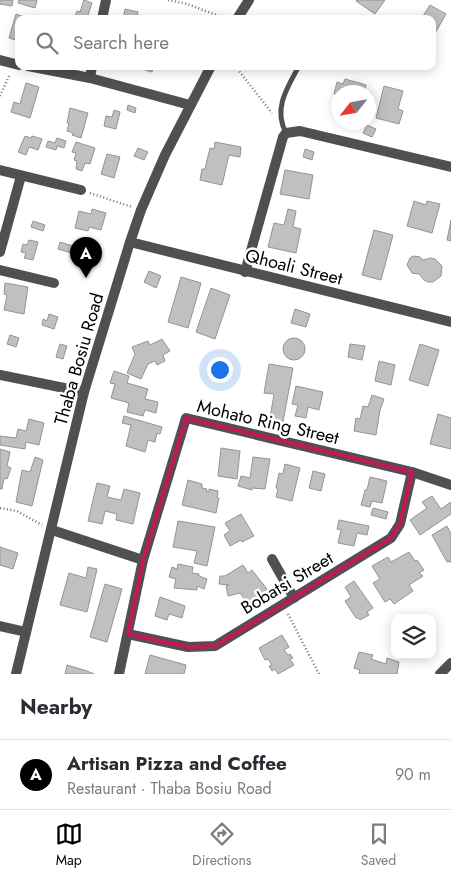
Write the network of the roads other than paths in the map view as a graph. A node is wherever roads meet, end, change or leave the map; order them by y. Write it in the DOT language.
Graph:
graph roads {
  1 [pos="106,0"];
  2 [pos="248,0"];
  3 [pos="103,15"];
  4 [pos="239,15"];
  5 [pos="0,60"];
  6 [pos="15,64"];
  7 [pos="49,70"];
  8 [pos="91,70"];
  9 [pos="209,70"];
  10 [pos="297,70"];
  11 [pos="90,78"];
  12 [pos="190,105"];
  13 [pos="286,133"];
  14 [pos="451,167"];
  15 [pos="0,170"];
  16 [pos="21,176"];
  17 [pos="81,190"];
  18 [pos="130,242"];
  19 [pos="0,252"];
  20 [pos="0,270"];
  21 [pos="245,272"];
  22 [pos="54,283"];
  23 [pos="451,322"];
  24 [pos="0,375"];
  25 [pos="84,392"];
  26 [pos="412,472"];
  27 [pos="451,485"];
  28 [pos="52,530"];
  29 [pos="272,559"];
  30 [pos="143,560"];
  31 [pos="294,598"];
  32 [pos="0,626"];
  33 [pos="26,632"];
  34 [pos="128,634"];
  35 [pos="451,663"];
  36 [pos="16,674"];
  37 [pos="119,674"];
  38 [pos="440,674"];
  1 -- 3 [label="street"];
  2 -- 4 [label="street"];
  5 -- 6 [label="street"];
  7 -- 11 [label="street"];
  8 -- 11 [label="street"];
  9 -- 12 [label="street, Thaba Bosiu Road"];
  10 -- 13 [label="lane"];
  11 -- 12 [label="street"];
  12 -- 18 [label="street, Thaba Bosiu Road"];
  13 -- 14 [label="street"];
  13 -- 21 [label="street"];
  15 -- 16 [label="street"];
  16 -- 17 [label="street"];
  16 -- 19 [label="street"];
  18 -- 21 [label="street, Qhoali Street"];
  18 -- 25 [label="street, Thaba Bosiu Road"];
  20 -- 22 [label="street"];
  21 -- 23 [label="street, Qhoali Street"];
  24 -- 25 [label="street"];
  25 -- 28 [label="street, Thaba Bosiu Road"];
  26 -- 27 [label="street, Mohato Ring Street"];
  26 -- 30 [label="street, Mohato Ring Street"];
  26 -- 31 [label="street, Bobatsi Street"];
  28 -- 30 [label="street"];
  28 -- 33 [label="street, Thaba Bosiu Road"];
  29 -- 31 [label="street"];
  30 -- 34 [label="street, Mohato Ring Street"];
  31 -- 34 [label="street, Bobatsi Street"];
  32 -- 33 [label="street"];
  33 -- 36 [label="street, Thaba Bosiu Road"];
  34 -- 37 [label="street, Mohato Ring Street"];
  35 -- 38 [label="street"];
}
